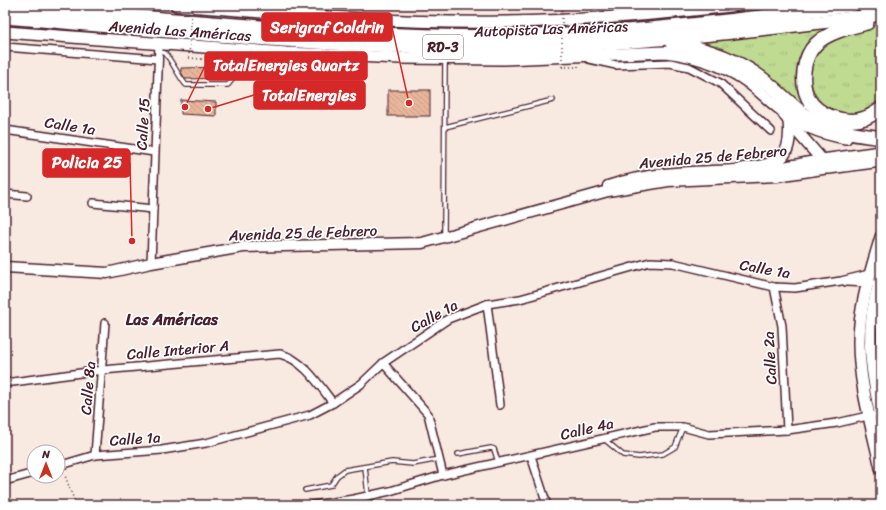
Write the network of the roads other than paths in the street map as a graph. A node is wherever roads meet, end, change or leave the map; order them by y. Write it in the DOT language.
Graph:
graph roads {
  1 [pos="84,5"];
  2 [pos="176,5"];
  3 [pos="736,5"];
  4 [pos="852,5"];
  5 [pos="5,6"];
  6 [pos="690,8"];
  7 [pos="881,14"];
  8 [pos="123,15"];
  9 [pos="5,18"];
  10 [pos="881,20"];
  11 [pos="5,32"];
  12 [pos="640,42"];
  13 [pos="5,46"];
  14 [pos="232,50"];
  15 [pos="159,52"];
  16 [pos="581,57"];
  17 [pos="445,58"];
  18 [pos="553,100"];
  19 [pos="881,109"];
  20 [pos="782,110"];
  21 [pos="789,122"];
  22 [pos="445,127"];
  23 [pos="5,130"];
  24 [pos="771,131"];
  25 [pos="878,137"];
  26 [pos="154,152"];
  27 [pos="881,152"];
  28 [pos="881,161"];
  29 [pos="825,164"];
  30 [pos="742,169"];
  31 [pos="5,194"];
  32 [pos="27,196"];
  33 [pos="93,202"];
  34 [pos="551,206"];
  35 [pos="154,209"];
  36 [pos="444,237"];
  37 [pos="881,237"];
  38 [pos="152,263"];
  39 [pos="5,267"];
  40 [pos="881,278"];
  41 [pos="868,279"];
  42 [pos="841,281"];
  43 [pos="774,287"];
  44 [pos="487,304"];
  45 [pos="105,323"];
  46 [pos="383,363"];
  47 [pos="102,370"];
  48 [pos="5,383"];
  49 [pos="333,403"];
  50 [pos="500,406"];
  51 [pos="877,415"];
  52 [pos="683,427"];
  53 [pos="787,430"];
  54 [pos="603,439"];
  55 [pos="458,454"];
  56 [pos="95,455"];
  57 [pos="531,456"];
  58 [pos="439,459"];
  59 [pos="66,463"];
  60 [pos="498,463"];
  61 [pos="365,467"];
  62 [pos="881,468"];
  63 [pos="26,475"];
  64 [pos="443,475"];
  65 [pos="5,481"];
  66 [pos="305,490"];
  67 [pos="368,496"];
  68 [pos="314,505"];
  69 [pos="547,505"];
  1 -- 8 [label="highway"];
  2 -- 6 [label="main road, Avenida Las Américas"];
  3 -- 6 [label="main road, Avenida Las Américas"];
  4 -- 8 [label="highway, Autopista Las Américas / RD-3"];
  5 -- 8 [label="highway, Autopista Las Américas / RD-3"];
  7 -- 12 [label="highway, Autopista Las Américas / RD-3"];
  9 -- 12 [label="highway, Autopista Las Américas / RD-3"];
  10 -- 19 [label="highway"];
  11 -- 15 [label="main road, Avenida Las Américas"];
  12 -- 25 [label="highway"];
  13 -- 15 [label="street"];
  14 -- 15 [label="main road, Avenida Las Américas"];
  14 -- 15 [label="lane"];
  14 -- 17 [label="main road, Avenida Las Américas"];
  15 -- 26 [label="street, Calle 15"];
  16 -- 17 [label="main road, Avenida Las Américas"];
  16 -- 20 [label="main road, Avenida Las Américas"];
  16 -- 24 [label="street"];
  17 -- 22 [label="lane"];
  18 -- 22 [label="lane"];
  20 -- 21 [label="main road"];
  20 -- 25 [label="main road, Avenida Las Américas"];
  21 -- 29 [label="main road"];
  21 -- 30 [label="main road"];
  22 -- 36 [label="lane"];
  23 -- 26 [label="street, Calle 1a"];
  26 -- 35 [label="street, Calle 15"];
  27 -- 29 [label="main road, Avenida 25 de Febrero"];
  28 -- 29 [label="main road, Avenida 25 de Febrero"];
  29 -- 30 [label="main road, Avenida 25 de Febrero"];
  29 -- 34 [label="main road, Avenida 25 de Febrero"];
  30 -- 34 [label="main road, Avenida 25 de Febrero"];
  31 -- 32 [label="street"];
  33 -- 35 [label="street"];
  34 -- 36 [label="main road, Avenida 25 de Febrero"];
  35 -- 38 [label="street, Calle 15"];
  36 -- 38 [label="main road, Avenida 25 de Febrero"];
  37 -- 41 [label="main road"];
  38 -- 39 [label="main road, Avenida 25 de Febrero"];
  40 -- 41 [label="street, Calle 1a"];
  40 -- 41 [label="street, Calle 1a"];
  40 -- 51 [label="main road"];
  41 -- 42 [label="street, Calle 1a"];
  41 -- 42 [label="street, Calle 1a"];
  41 -- 51 [label="main road"];
  42 -- 43 [label="street, Calle 1a"];
  43 -- 44 [label="street, Calle 1a"];
  43 -- 53 [label="street, Calle 2a"];
  44 -- 46 [label="street, Calle 1a"];
  44 -- 50 [label="street"];
  45 -- 47 [label="street, Calle 8a"];
  46 -- 49 [label="street, Calle 1a"];
  46 -- 58 [label="street"];
  47 -- 48 [label="street, Calle Interior A"];
  47 -- 49 [label="street, Calle Interior A"];
  47 -- 56 [label="street, Calle 8a"];
  49 -- 56 [label="street, Calle 1a"];
  51 -- 53 [label="street, Calle 4a"];
  51 -- 62 [label="main road"];
  52 -- 53 [label="street, Calle 4a"];
  52 -- 54 [label="street, Calle 4a"];
  52 -- 54 [label="lane"];
  54 -- 57 [label="street, Calle 4a"];
  55 -- 60 [label="lane"];
  56 -- 59 [label="street, Calle 1a"];
  57 -- 60 [label="street, Calle 4a"];
  57 -- 69 [label="street"];
  58 -- 61 [label="lane"];
  58 -- 64 [label="street"];
  60 -- 64 [label="street, Calle 4a"];
  61 -- 66 [label="lane"];
  61 -- 67 [label="lane"];
  63 -- 65 [label="street"];
  64 -- 67 [label="street, Calle 4a"];
  67 -- 68 [label="street, Calle 4a"];
}
